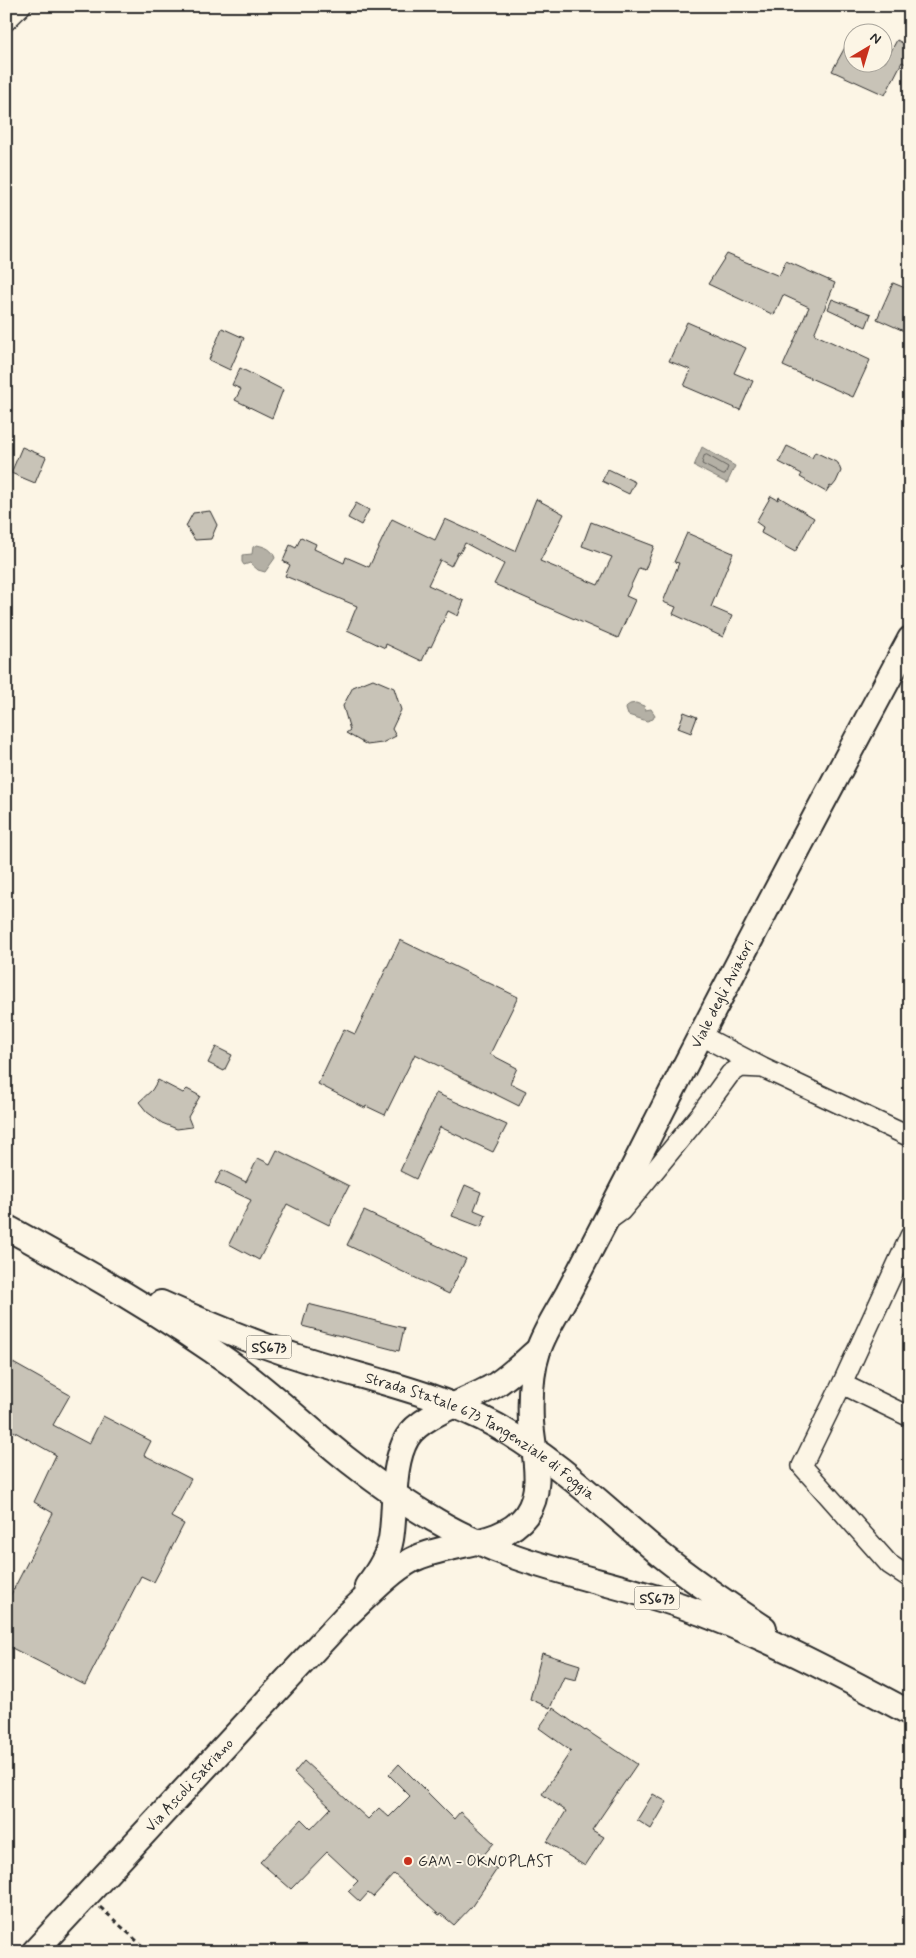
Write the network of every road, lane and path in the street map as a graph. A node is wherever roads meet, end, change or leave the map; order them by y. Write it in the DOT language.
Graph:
graph roads {
  1 [pos="21,6"];
  2 [pos="6,21"];
  3 [pos="910,639"];
  4 [pos="700,1035"];
  5 [pos="763,1068"];
  6 [pos="910,1137"];
  7 [pos="605,1223"];
  8 [pos="6,1228"];
  9 [pos="910,1236"];
  10 [pos="89,1273"];
  11 [pos="538,1350"];
  12 [pos="842,1384"];
  13 [pos="454,1406"];
  14 [pos="910,1417"];
  15 [pos="535,1451"];
  16 [pos="395,1494"];
  17 [pos="476,1542"];
  18 [pos="910,1578"];
  19 [pos="344,1618"];
  20 [pos="831,1671"];
  21 [pos="910,1713"];
  22 [pos="87,1895"];
  23 [pos="34,1952"];
  24 [pos="149,1952"];
  1 -- 2 [label="street"];
  3 -- 4 [label="main road, Viale degli Aviatori"];
  4 -- 5 [label="street"];
  4 -- 7 [label="main road, Viale degli Aviatori"];
  5 -- 6 [label="street"];
  5 -- 7 [label="street"];
  7 -- 11 [label="main road, Viale degli Aviatori"];
  8 -- 10 [label="main road, Strada Statale 673 Tangenziale di Foggia / SS673"];
  9 -- 12 [label="street"];
  10 -- 13 [label="main road, Strada Statale 673 Tangenziale di Foggia / SS673"];
  10 -- 16 [label="main road, Strada Statale 673 Tangenziale di Foggia / SS673"];
  11 -- 13 [label="main road, Viale degli Aviatori"];
  11 -- 15 [label="main road, Viale degli Aviatori"];
  12 -- 14 [label="street"];
  12 -- 18 [label="street"];
  13 -- 15 [label="main road, Strada Statale 673 Tangenziale di Foggia / SS673"];
  13 -- 16 [label="main road, Via Ascoli Satriano"];
  15 -- 17 [label="main road, Via Ascoli Satriano"];
  15 -- 20 [label="main road, Strada Statale 673 Tangenziale di Foggia / SS673"];
  16 -- 17 [label="main road, Strada Statale 673 Tangenziale di Foggia / SS673"];
  16 -- 19 [label="main road, Via Ascoli Satriano"];
  17 -- 19 [label="main road, Via Ascoli Satriano"];
  17 -- 20 [label="main road, Strada Statale 673 Tangenziale di Foggia / SS673"];
  19 -- 22 [label="main road, Via Ascoli Satriano"];
  20 -- 21 [label="main road, Strada Statale 673 Tangenziale di Foggia / SS673"];
  22 -- 23 [label="main road, Via Ascoli Satriano"];
  22 -- 24 [label="path"];
}
